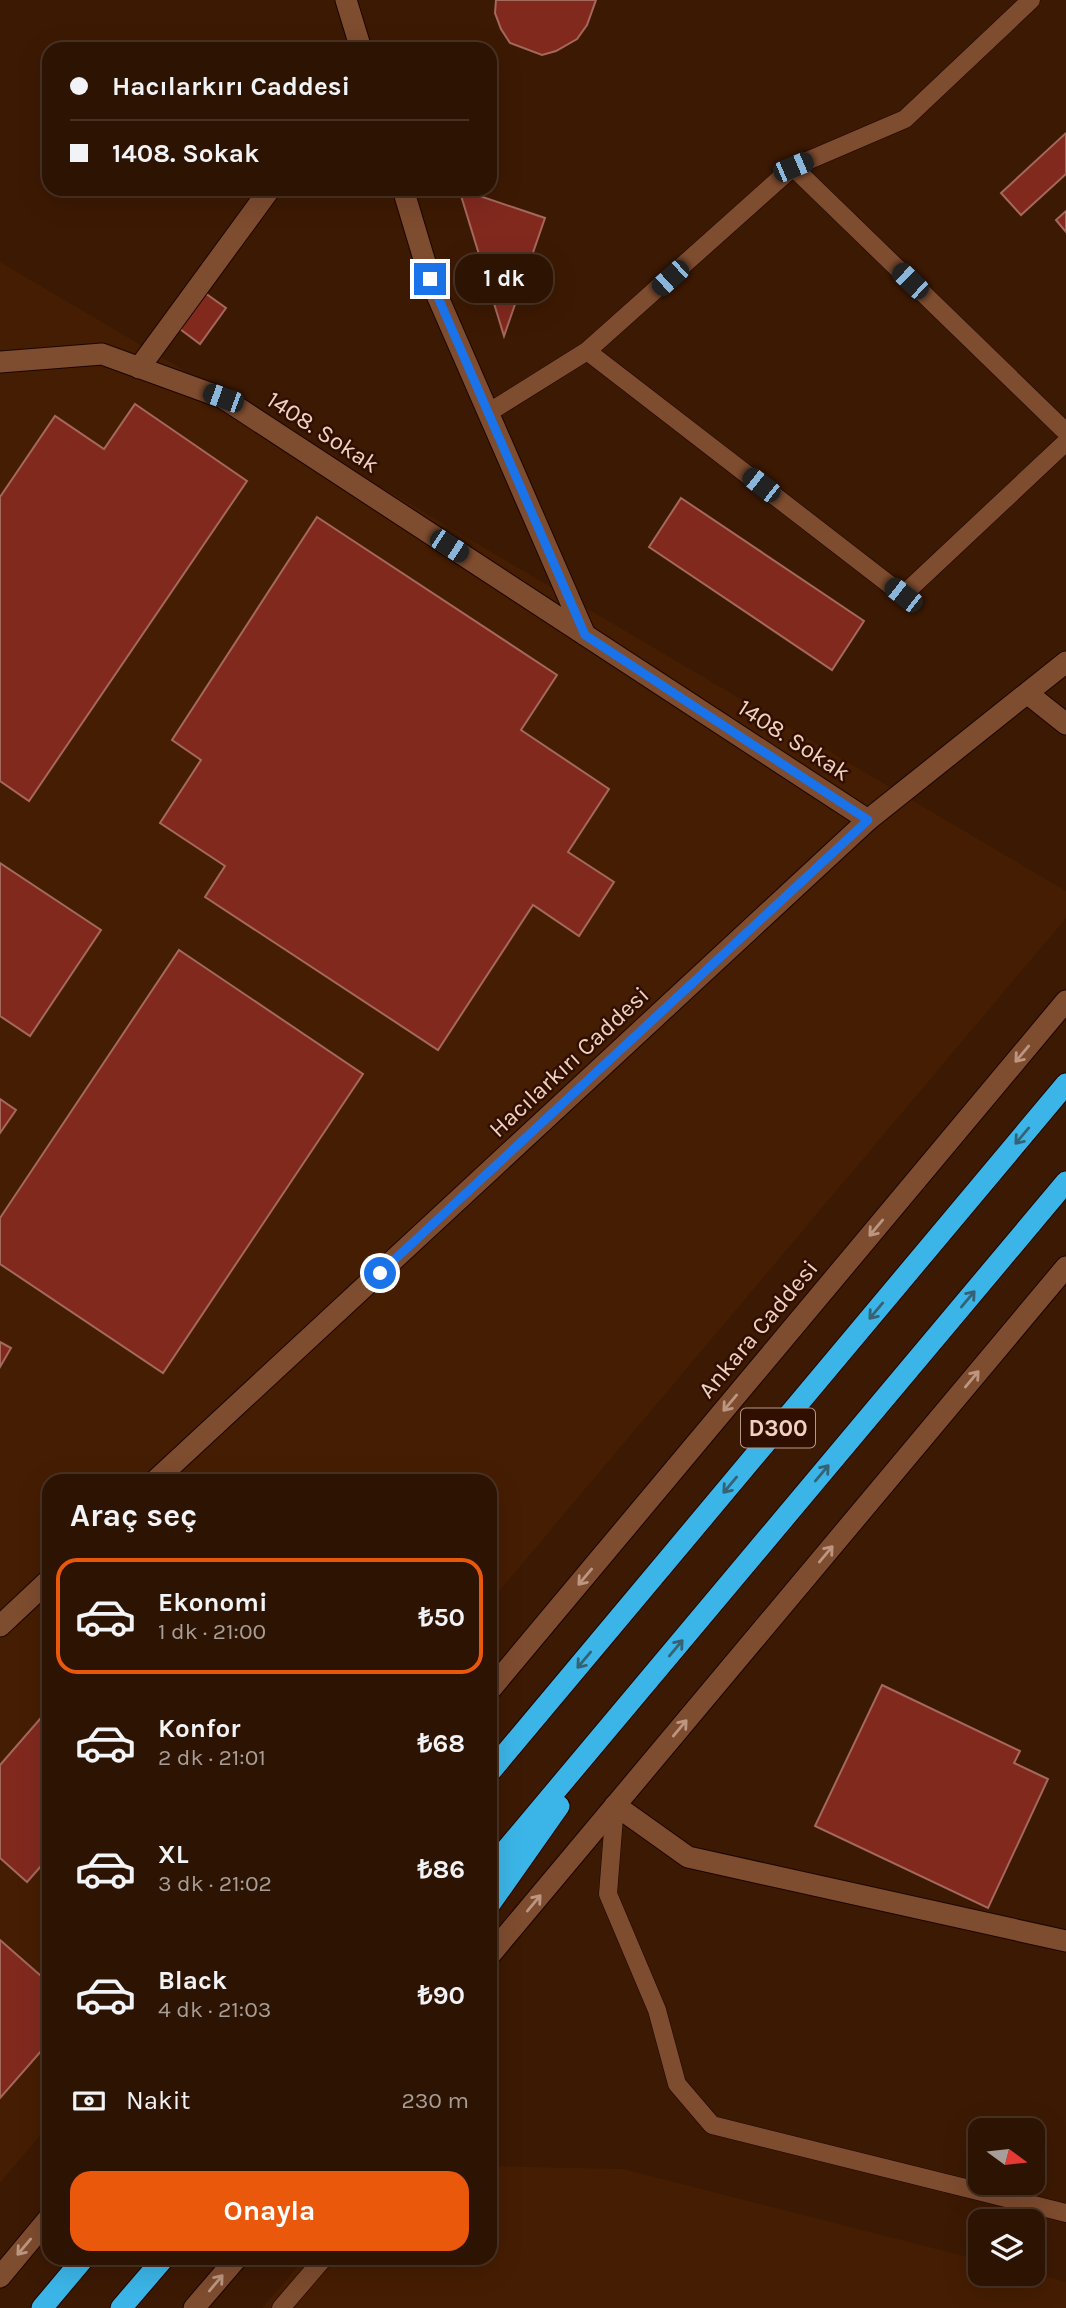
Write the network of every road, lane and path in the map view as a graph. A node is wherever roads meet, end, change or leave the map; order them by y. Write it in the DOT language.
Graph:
graph roads {
  1 [pos="346,0"];
  2 [pos="1031,0"];
  3 [pos="359,42"];
  4 [pos="793,167"];
  5 [pos="265,196"];
  6 [pos="405,196"];
  7 [pos="587,351"];
  8 [pos="0,362"];
  9 [pos="139,368"];
  10 [pos="488,412"];
  11 [pos="1066,432"];
  12 [pos="1066,442"];
  13 [pos="585,635"];
  14 [pos="1066,662"];
  15 [pos="1027,693"];
  16 [pos="1066,724"];
  17 [pos="868,820"];
  18 [pos="1066,1001"];
  19 [pos="1066,1084"];
  20 [pos="1066,1182"];
  21 [pos="1066,1267"];
  22 [pos="162,1474"];
  23 [pos="42,1587"];
  24 [pos="0,1626"];
  25 [pos="497,1682"];
  26 [pos="636,1695"];
  27 [pos="497,1764"];
  28 [pos="615,1805"];
  29 [pos="497,1861"];
  30 [pos="497,1894"];
  31 [pos="1066,1941"];
  32 [pos="497,1947"];
  33 [pos="1066,2213"];
  34 [pos="42,2226"];
  35 [pos="78,2265"];
  36 [pos="158,2265"];
  37 [pos="231,2265"];
  38 [pos="318,2265"];
  39 [pos="0,2277"];
  40 [pos="42,2308"];
  41 [pos="121,2308"];
  42 [pos="194,2308"];
  43 [pos="281,2308"];
  1 -- 3 [label="street"];
  2 -- 4 [label="lane"];
  4 -- 7 [label="lane"];
  4 -- 11 [label="lane"];
  5 -- 9 [label="street"];
  6 -- 10 [label="street"];
  7 -- 10 [label="lane"];
  7 -- 12 [label="lane"];
  8 -- 9 [label="street, 1408. Sokak"];
  9 -- 13 [label="street, 1408. Sokak"];
  10 -- 13 [label="street"];
  13 -- 17 [label="street, 1408. Sokak"];
  14 -- 15 [label="street, Hacılarkırı Caddesi"];
  15 -- 16 [label="street"];
  15 -- 17 [label="street, Hacılarkırı Caddesi"];
  17 -- 22 [label="street, Hacılarkırı Caddesi"];
  18 -- 25 [label="street, Ankara Caddesi, one-way"];
  19 -- 27 [label="highway, D300, one-way"];
  26 -- 20 [label="highway, D300, one-way"];
  28 -- 21 [label="street, one-way"];
  23 -- 24 [label="street"];
  26 -- 29 [label="highway, D300"];
  26 -- 30 [label="highway"];
  28 -- 31 [label="street"];
  32 -- 28 [label="street, one-way"];
  28 -- 33 [label="lane"];
  34 -- 39 [label="street, one-way"];
  35 -- 40 [label="highway"];
  36 -- 41 [label="highway"];
  42 -- 37 [label="street, one-way"];
  38 -- 43 [label="lane"];
}
